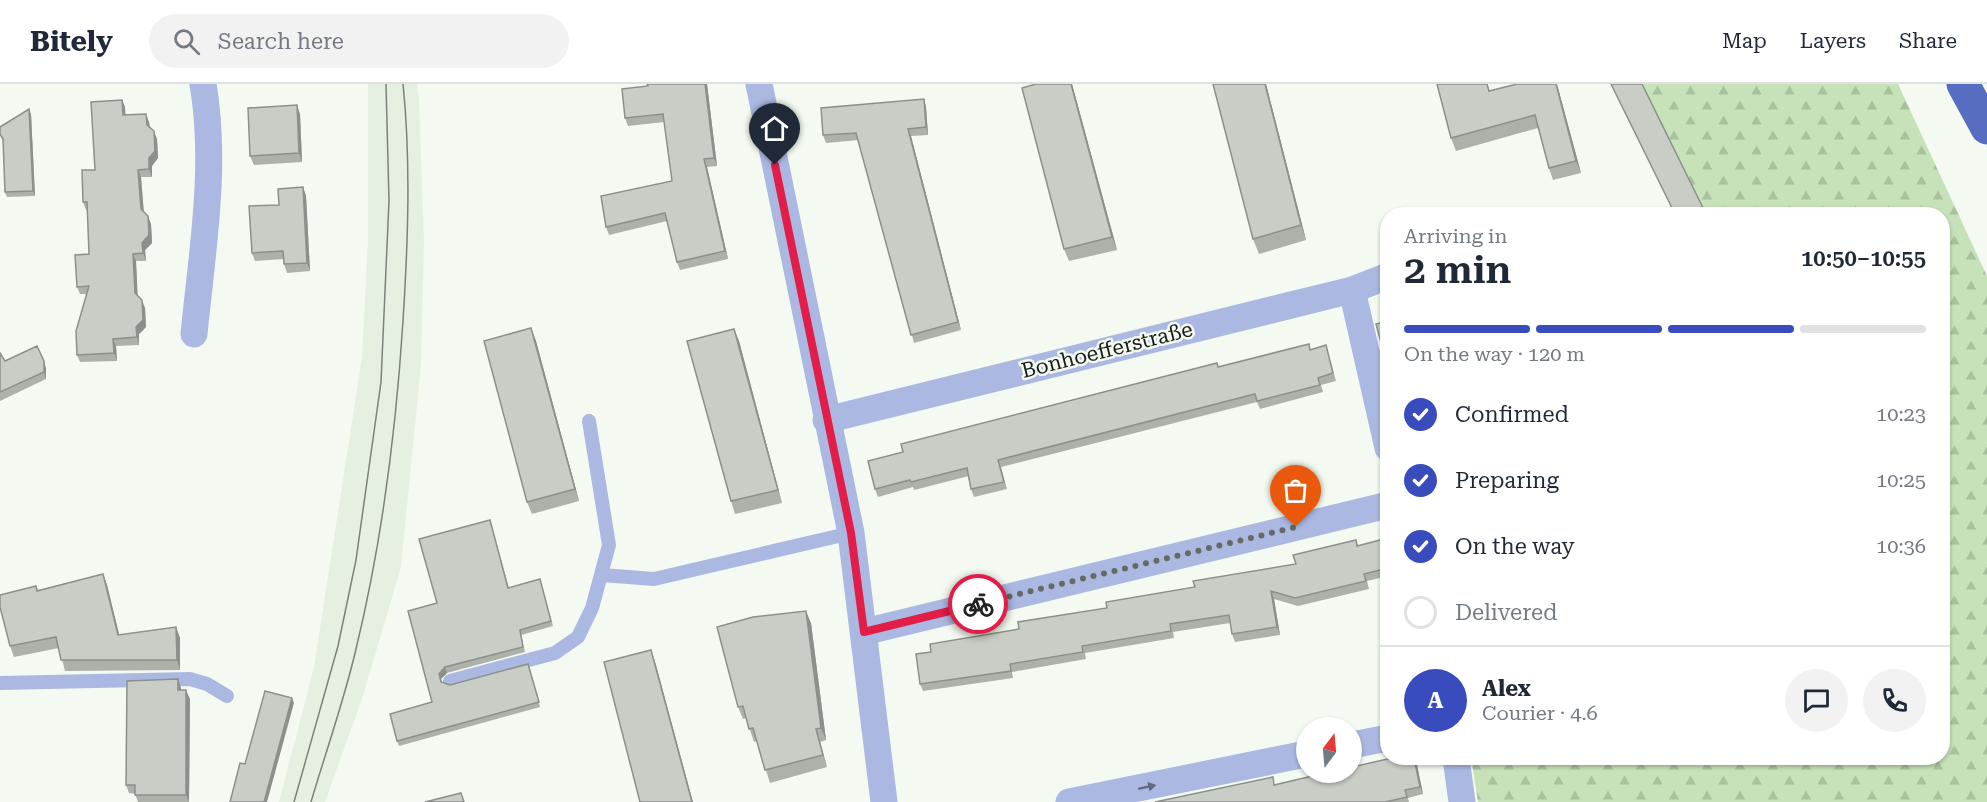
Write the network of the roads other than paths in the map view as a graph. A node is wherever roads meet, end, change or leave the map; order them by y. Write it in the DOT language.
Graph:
graph roads {
  1 [pos="203,84"];
  2 [pos="759,84"];
  3 [pos="1963,84"];
  4 [pos="1987,128"];
  5 [pos="1380,279"];
  6 [pos="1352,290"];
  7 [pos="194,334"];
  8 [pos="1380,412"];
  9 [pos="826,420"];
  10 [pos="589,421"];
  11 [pos="1380,507"];
  12 [pos="851,533"];
  13 [pos="602,575"];
  14 [pos="864,632"];
  15 [pos="450,681"];
  16 [pos="0,683"];
  17 [pos="227,696"];
  18 [pos="1380,740"];
  19 [pos="1362,743"];
  20 [pos="1296,756"];
  21 [pos="1457,765"];
  22 [pos="884,802"];
  23 [pos="1069,802"];
  24 [pos="1462,802"];
  1 -- 7 [label="street"];
  2 -- 9 [label="street"];
  3 -- 4 [label="highway"];
  5 -- 6 [label="street, Bonhoefferstraße"];
  6 -- 8 [label="street"];
  6 -- 9 [label="street, Bonhoefferstraße"];
  9 -- 12 [label="street"];
  10 -- 13 [label="lane"];
  11 -- 14 [label="street"];
  12 -- 13 [label="lane"];
  12 -- 14 [label="street"];
  13 -- 15 [label="lane"];
  14 -- 22 [label="street"];
  16 -- 17 [label="lane"];
  18 -- 19 [label="street"];
  23 -- 20 [label="street, one-way"];
  21 -- 24 [label="street"];
}
